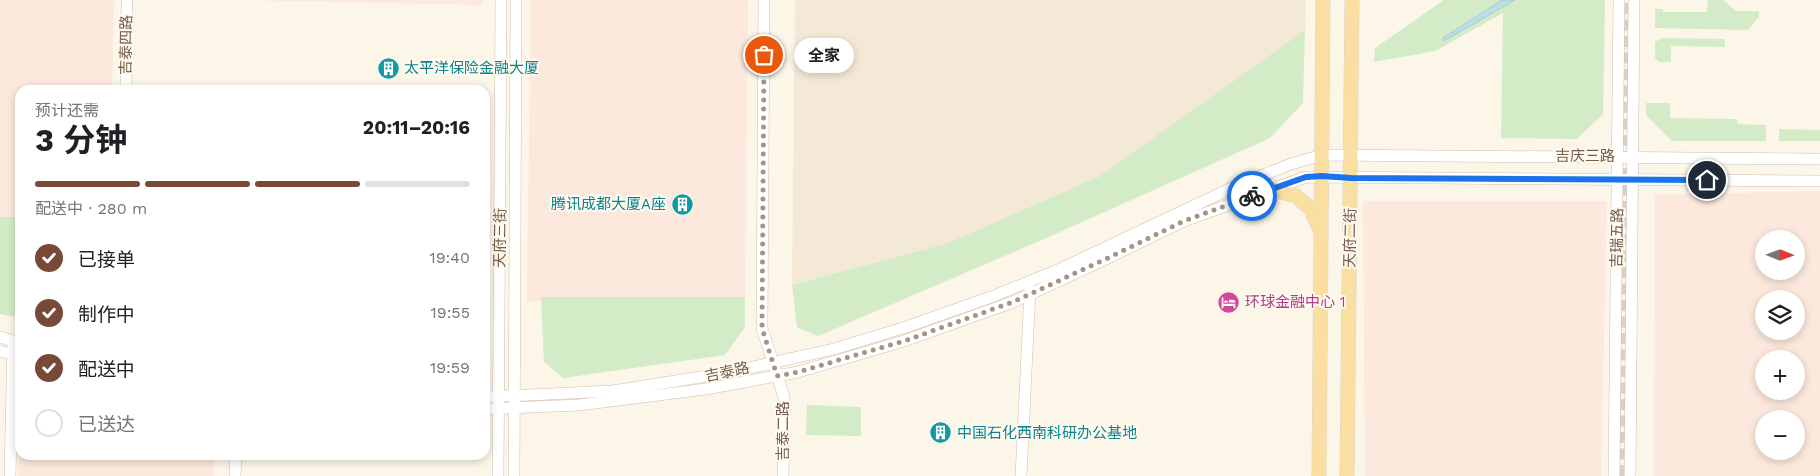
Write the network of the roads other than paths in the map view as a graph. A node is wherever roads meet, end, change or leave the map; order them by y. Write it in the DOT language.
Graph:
graph roads {
  1 [pos="127,0"];
  2 [pos="501,0"];
  3 [pos="516,0"];
  4 [pos="764,0"];
  5 [pos="1323,0"];
  6 [pos="1352,0"];
  7 [pos="1619,0"];
  8 [pos="1634,0"];
  9 [pos="126,85"];
  10 [pos="1322,154"];
  11 [pos="1351,154"];
  12 [pos="1618,156"];
  13 [pos="1632,157"];
  14 [pos="1820,159"];
  15 [pos="1322,176"];
  16 [pos="1351,178"];
  17 [pos="1618,180"];
  18 [pos="1632,180"];
  19 [pos="1820,181"];
  20 [pos="1271,189"];
  21 [pos="1321,252"];
  22 [pos="1031,281"];
  23 [pos="1030,295"];
  24 [pos="0,337"];
  25 [pos="15,341"];
  26 [pos="0,351"];
  27 [pos="15,355"];
  28 [pos="772,362"];
  29 [pos="15,375"];
  30 [pos="777,376"];
  31 [pos="499,396"];
  32 [pos="514,396"];
  33 [pos="490,397"];
  34 [pos="514,408"];
  35 [pos="490,409"];
  36 [pos="499,409"];
  37 [pos="236,460"];
  38 [pos="10,476"];
  39 [pos="235,476"];
  40 [pos="498,476"];
  41 [pos="514,476"];
  42 [pos="783,476"];
  43 [pos="1021,476"];
  44 [pos="1319,476"];
  45 [pos="1348,476"];
  46 [pos="1614,476"];
  47 [pos="1630,476"];
  1 -- 9 [label="street, 吉泰四路"];
  2 -- 31 [label="street, 天府三街"];
  3 -- 32 [label="street, 天府三街"];
  4 -- 28 [label="street, 吉泰二路"];
  5 -- 10 [label="main road, 天府二街"];
  6 -- 11 [label="main road, 天府二街"];
  7 -- 12 [label="street, 吉瑞五路"];
  8 -- 13 [label="street, 吉瑞五路"];
  10 -- 11 [label="street, 吉泰路"];
  10 -- 15 [label="main road, 天府二街"];
  10 -- 22 [label="street, 吉泰路"];
  11 -- 12 [label="street, 吉庆三路"];
  11 -- 16 [label="main road, 天府二街"];
  12 -- 13 [label="street, 吉庆三路"];
  12 -- 17 [label="street, 吉瑞五路"];
  13 -- 14 [label="street, 吉庆三路"];
  13 -- 18 [label="street, 吉瑞五路"];
  15 -- 16 [label="street, 吉泰路"];
  15 -- 20 [label="street, 吉泰路"];
  15 -- 21 [label="main road, 天府二街"];
  16 -- 17 [label="street, 吉庆三路"];
  16 -- 45 [label="main road, 天府二街"];
  17 -- 18 [label="street, 吉庆三路"];
  17 -- 46 [label="street, 吉瑞五路"];
  18 -- 19 [label="street, 吉庆三路"];
  18 -- 47 [label="street, 吉瑞五路"];
  20 -- 21 [label="main road"];
  20 -- 23 [label="street, 吉泰路"];
  21 -- 44 [label="main road, 天府二街"];
  22 -- 23 [label="street"];
  22 -- 28 [label="street, 吉泰路"];
  23 -- 30 [label="street, 吉泰路"];
  23 -- 43 [label="street"];
  24 -- 25 [label="street"];
  26 -- 27 [label="street"];
  28 -- 30 [label="street, 吉泰二路"];
  28 -- 32 [label="street, 吉泰路"];
  29 -- 38 [label="street"];
  30 -- 34 [label="street, 吉泰路"];
  30 -- 42 [label="street, 吉泰二路"];
  31 -- 32 [label="street, 吉泰路"];
  31 -- 33 [label="street, 吉泰路"];
  31 -- 36 [label="street, 天府三街"];
  32 -- 34 [label="street, 天府三街"];
  34 -- 36 [label="street, 吉泰路"];
  34 -- 41 [label="street, 天府三街"];
  35 -- 36 [label="street, 吉泰路"];
  36 -- 40 [label="street, 天府三街"];
  37 -- 39 [label="street"];
}
